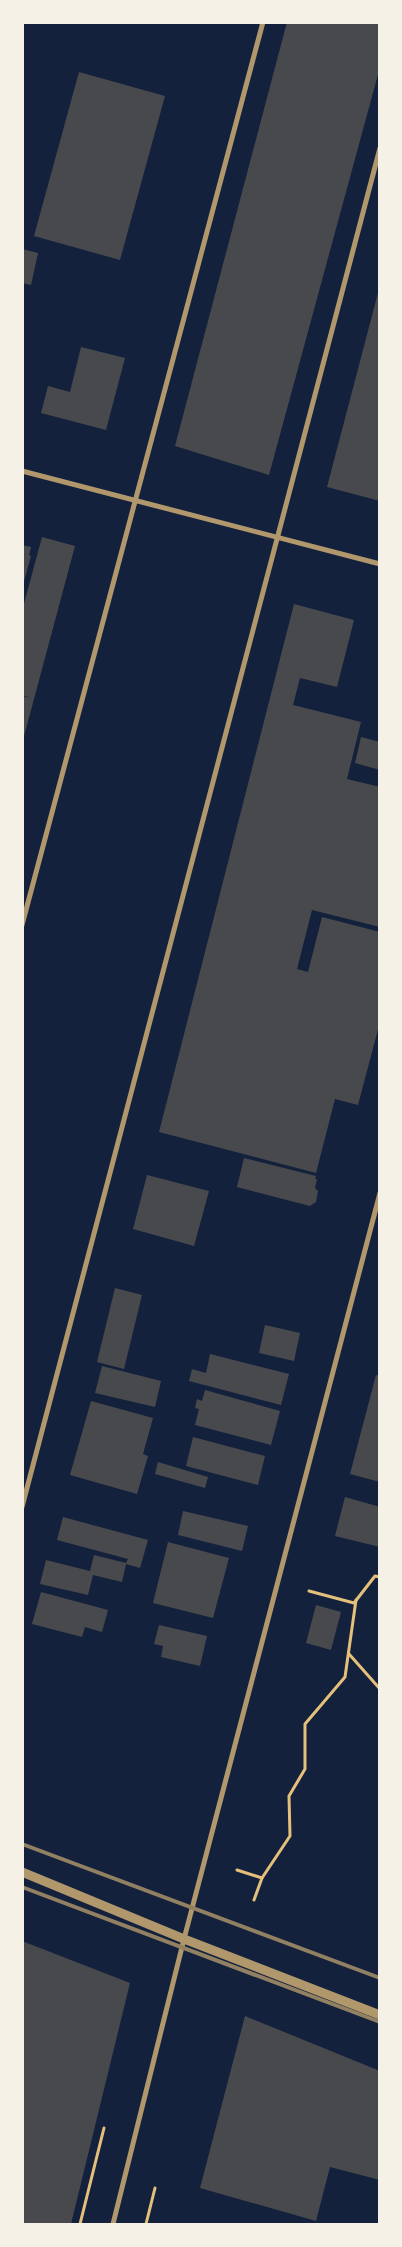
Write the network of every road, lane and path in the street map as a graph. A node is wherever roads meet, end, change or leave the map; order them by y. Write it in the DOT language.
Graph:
graph roads {
  1 [pos="263,22"];
  2 [pos="380,148"];
  3 [pos="22,471"];
  4 [pos="136,500"];
  5 [pos="278,538"];
  6 [pos="380,564"];
  7 [pos="22,925"];
  8 [pos="380,1193"];
  9 [pos="22,1507"];
  10 [pos="380,1577"];
  11 [pos="309,1591"];
  12 [pos="356,1600"];
  13 [pos="348,1654"];
  14 [pos="380,1689"];
  15 [pos="237,1870"];
  16 [pos="22,1872"];
  17 [pos="262,1878"];
  18 [pos="254,1900"];
  19 [pos="184,1940"];
  20 [pos="380,2015"];
  21 [pos="104,2128"];
  22 [pos="155,2188"];
  23 [pos="80,2224"];
  24 [pos="113,2224"];
  25 [pos="146,2224"];
  1 -- 4 [label="street"];
  2 -- 5 [label="street"];
  3 -- 4 [label="street"];
  4 -- 5 [label="street"];
  4 -- 7 [label="street"];
  5 -- 6 [label="street"];
  5 -- 9 [label="street"];
  8 -- 19 [label="street"];
  10 -- 12 [label="path"];
  11 -- 12 [label="path"];
  12 -- 13 [label="path"];
  13 -- 14 [label="path"];
  13 -- 17 [label="path"];
  15 -- 17 [label="path"];
  16 -- 19 [label="street"];
  17 -- 18 [label="path"];
  19 -- 20 [label="street"];
  19 -- 24 [label="street"];
  21 -- 23 [label="path"];
  22 -- 25 [label="path"];
}
